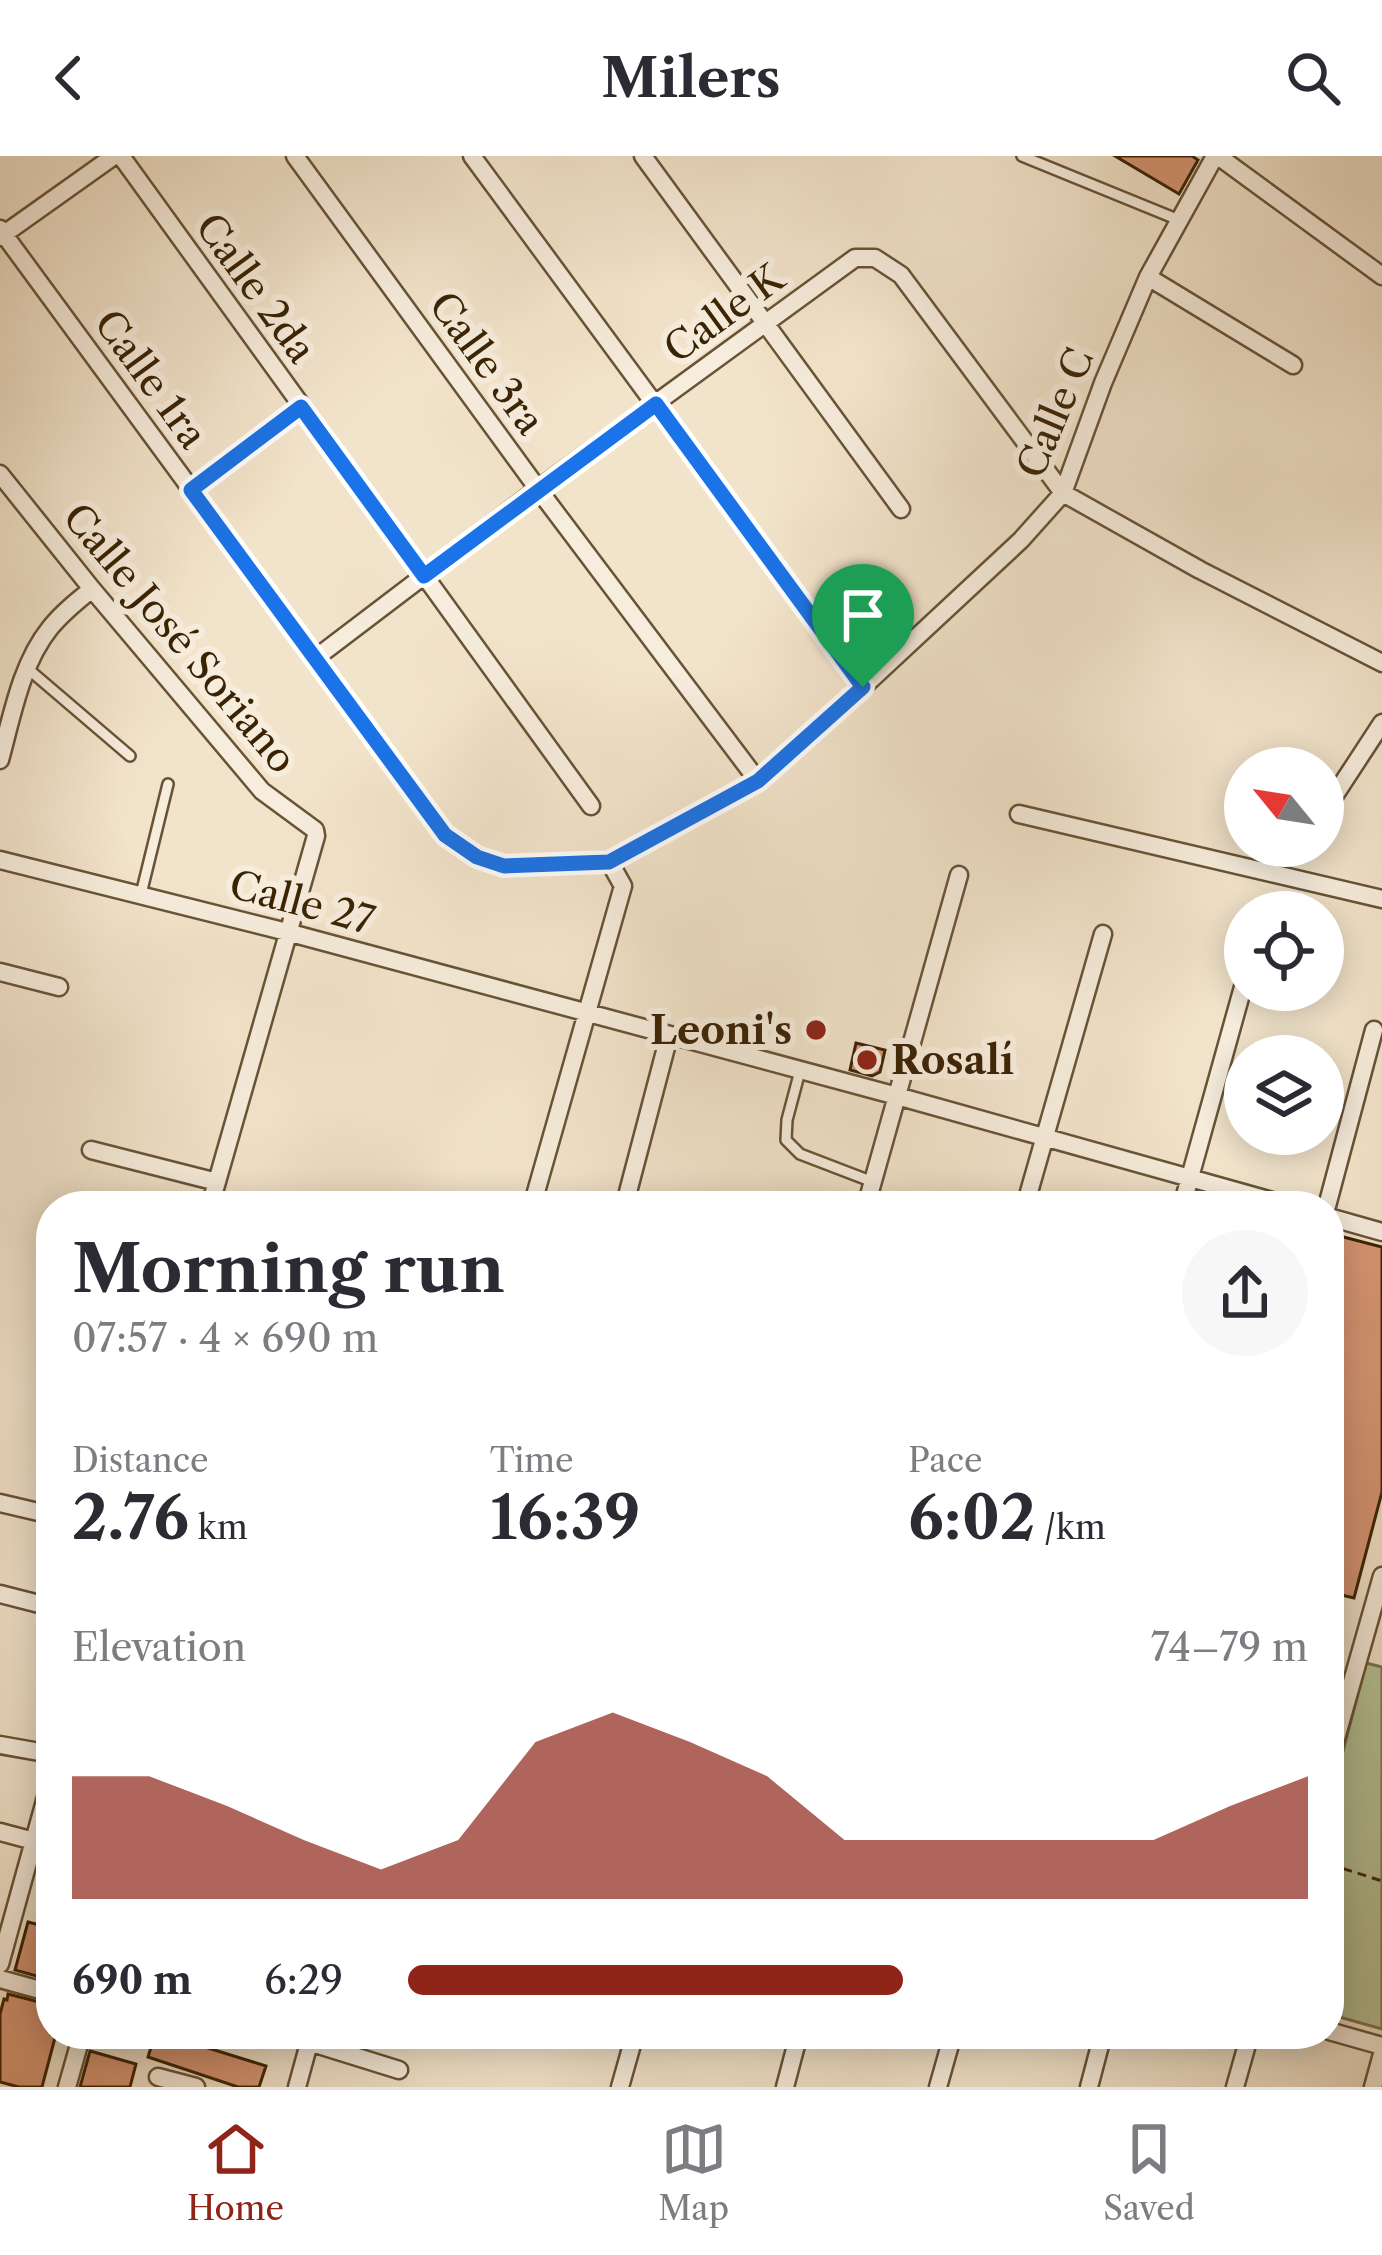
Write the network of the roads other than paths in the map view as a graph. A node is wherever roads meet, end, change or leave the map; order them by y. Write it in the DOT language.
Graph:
graph roads {
  1 [pos="117,156"];
  2 [pos="295,156"];
  3 [pos="472,156"];
  4 [pos="644,156"];
  5 [pos="1022,156"];
  6 [pos="1216,156"];
  7 [pos="1179,220"];
  8 [pos="1,233"];
  9 [pos="1382,276"];
  10 [pos="1148,278"];
  11 [pos="766,323"];
  12 [pos="1293,365"];
  13 [pos="656,404"];
  14 [pos="301,407"];
  15 [pos="0,474"];
  16 [pos="538,489"];
  17 [pos="191,490"];
  18 [pos="1063,493"];
  19 [pos="901,509"];
  20 [pos="424,576"];
  21 [pos="92,589"];
  22 [pos="316,657"];
  23 [pos="1382,663"];
  24 [pos="28,668"];
  25 [pos="863,687"];
  26 [pos="6,710"];
  27 [pos="1382,723"];
  28 [pos="130,756"];
  29 [pos="0,760"];
  30 [pos="1344,780"];
  31 [pos="758,781"];
  32 [pos="167,784"];
  33 [pos="591,806"];
  34 [pos="1019,814"];
  35 [pos="0,860"];
  36 [pos="609,862"];
  37 [pos="958,875"];
  38 [pos="141,894"];
  39 [pos="1382,899"];
  40 [pos="287,932"];
  41 [pos="1103,934"];
  42 [pos="0,972"];
  43 [pos="59,987"];
  44 [pos="1236,1011"];
  45 [pos="585,1014"];
  46 [pos="1374,1030"];
  47 [pos="669,1036"];
  48 [pos="801,1070"];
  49 [pos="897,1096"];
  50 [pos="1044,1137"];
  51 [pos="91,1150"];
  52 [pos="1190,1178"];
  53 [pos="217,1182"];
  54 [pos="873,1182"];
  55 [pos="214,1191"];
  56 [pos="536,1191"];
  57 [pos="628,1191"];
  58 [pos="870,1191"];
  59 [pos="1029,1191"];
  60 [pos="1186,1191"];
  61 [pos="1236,1191"];
  62 [pos="1331,1191"];
  63 [pos="1344,1221"];
  64 [pos="1382,1232"];
  65 [pos="0,1503"];
  66 [pos="36,1511"];
  67 [pos="1382,1576"];
  68 [pos="0,1594"];
  69 [pos="36,1603"];
  70 [pos="1363,1648"];
  71 [pos="1382,1654"];
  72 [pos="1344,1712"];
  73 [pos="0,1745"];
  74 [pos="36,1751"];
  75 [pos="0,1832"];
  76 [pos="36,1834"];
  77 [pos="34,1841"];
  78 [pos="0,1964"];
  79 [pos="0,1979"];
  80 [pos="36,1990"];
  81 [pos="1344,2036"];
  82 [pos="78,2049"];
  83 [pos="307,2049"];
  84 [pos="340,2049"];
  85 [pos="631,2049"];
  86 [pos="795,2049"];
  87 [pos="948,2049"];
  88 [pos="1099,2049"];
  89 [pos="1246,2049"];
  90 [pos="1382,2050"];
  91 [pos="398,2070"];
  92 [pos="158,2077"];
  93 [pos="67,2087"];
  94 [pos="196,2087"];
  95 [pos="297,2087"];
  96 [pos="620,2087"];
  97 [pos="785,2087"];
  98 [pos="938,2087"];
  99 [pos="1089,2087"];
  100 [pos="1235,2087"];
  101 [pos="1373,2087"];
  1 -- 8 [label="street"];
  1 -- 14 [label="street, Calle 2da"];
  2 -- 16 [label="street, Calle 3ra"];
  3 -- 13 [label="street"];
  4 -- 11 [label="street"];
  5 -- 7 [label="lane"];
  6 -- 7 [label="street, Calle C"];
  6 -- 9 [label="street"];
  7 -- 10 [label="street, Calle C"];
  8 -- 17 [label="street, Calle 1ra"];
  10 -- 12 [label="street"];
  10 -- 18 [label="street, Calle C"];
  11 -- 13 [label="street, Calle K"];
  11 -- 18 [label="street, Calle K"];
  11 -- 19 [label="street"];
  13 -- 16 [label="street, Calle K"];
  13 -- 25 [label="street"];
  14 -- 17 [label="street"];
  14 -- 20 [label="street, Calle 2da"];
  15 -- 21 [label="street, Calle José Soriano"];
  16 -- 20 [label="street, Calle K"];
  16 -- 31 [label="street, Calle 3ra"];
  17 -- 22 [label="street, Calle 1ra"];
  18 -- 23 [label="street"];
  18 -- 25 [label="street, Calle C"];
  20 -- 22 [label="street, Calle K"];
  20 -- 33 [label="street, Calle 2da"];
  21 -- 24 [label="street"];
  21 -- 40 [label="street, Calle José Soriano"];
  22 -- 36 [label="street, Calle 1ra"];
  24 -- 26 [label="street"];
  24 -- 28 [label="lane"];
  25 -- 31 [label="street, Calle C"];
  26 -- 29 [label="street"];
  27 -- 30 [label="street"];
  31 -- 36 [label="street, Calle C"];
  32 -- 38 [label="lane"];
  34 -- 39 [label="street"];
  35 -- 38 [label="street, Calle 27"];
  36 -- 45 [label="street"];
  37 -- 49 [label="street"];
  38 -- 40 [label="street, Calle 27"];
  40 -- 45 [label="street, Calle 27"];
  40 -- 53 [label="street"];
  41 -- 50 [label="street"];
  42 -- 43 [label="street"];
  44 -- 52 [label="street"];
  45 -- 47 [label="street, Calle 27"];
  45 -- 56 [label="street"];
  46 -- 62 [label="street"];
  47 -- 48 [label="street, Calle 27"];
  47 -- 57 [label="street"];
  48 -- 49 [label="street, Calle 27"];
  48 -- 54 [label="lane"];
  49 -- 50 [label="street, Calle 27"];
  49 -- 54 [label="street"];
  50 -- 52 [label="street, Calle 27"];
  50 -- 59 [label="street"];
  51 -- 53 [label="street"];
  52 -- 60 [label="street"];
  52 -- 61 [label="street, Calle 27"];
  53 -- 55 [label="street"];
  54 -- 58 [label="street"];
  63 -- 64 [label="street"];
  65 -- 66 [label="street"];
  67 -- 70 [label="street"];
  68 -- 69 [label="street"];
  70 -- 71 [label="street"];
  70 -- 72 [label="street"];
  73 -- 74 [label="street"];
  75 -- 77 [label="street"];
  76 -- 77 [label="street"];
  77 -- 78 [label="street"];
  79 -- 80 [label="street"];
  81 -- 90 [label="street"];
  82 -- 93 [label="street"];
  83 -- 95 [label="street"];
  84 -- 91 [label="street"];
  85 -- 96 [label="street"];
  86 -- 97 [label="street"];
  87 -- 98 [label="street"];
  88 -- 99 [label="street"];
  89 -- 100 [label="street"];
  90 -- 101 [label="street"];
  92 -- 94 [label="street"];
}
